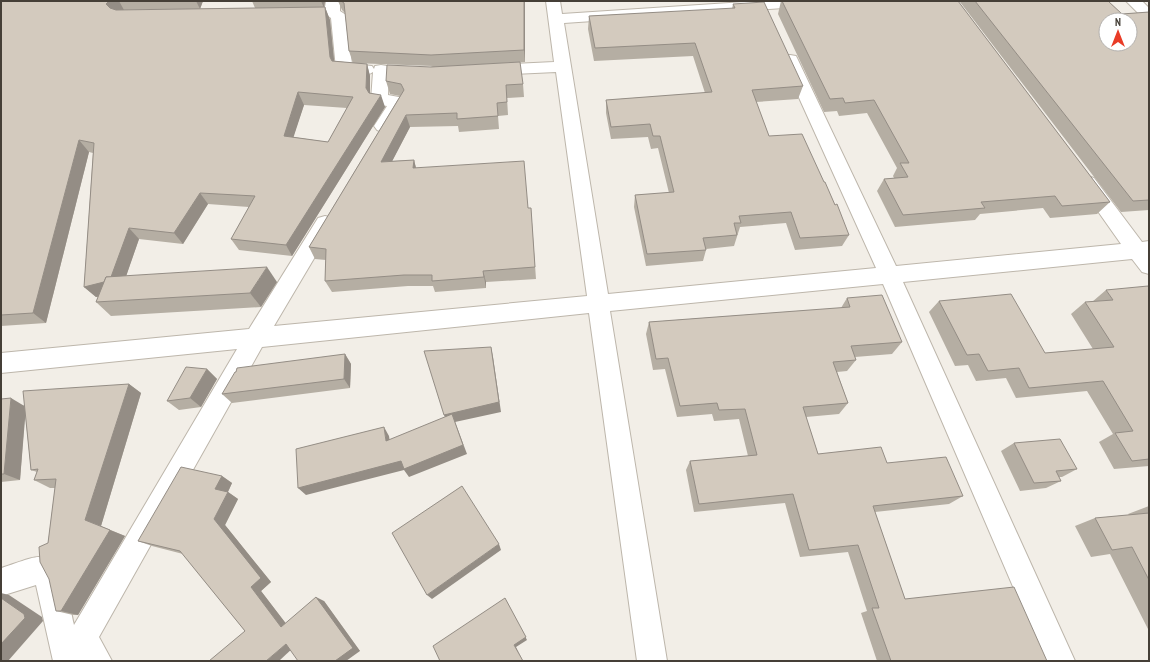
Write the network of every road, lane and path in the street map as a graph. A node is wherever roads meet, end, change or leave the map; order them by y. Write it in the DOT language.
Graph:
graph roads {
  1 [pos="553,1"];
  2 [pos="827,1"];
  3 [pos="1133,1"];
  4 [pos="764,3"];
  5 [pos="327,9"];
  6 [pos="1149,16"];
  7 [pos="556,19"];
  8 [pos="563,67"];
  9 [pos="473,71"];
  10 [pos="374,143"];
  11 [pos="1075,167"];
  12 [pos="337,203"];
  13 [pos="1145,255"];
  14 [pos="890,274"];
  15 [pos="598,304"];
  16 [pos="255,338"];
  17 [pos="1,363"];
  18 [pos="1,582"];
  19 [pos="84,653"];
  20 [pos="68,661"];
  21 [pos="652,661"];
  22 [pos="1060,661"];
  1 -- 7 [label="street"];
  2 -- 4 [label="street"];
  3 -- 6 [label="street"];
  4 -- 7 [label="street"];
  4 -- 14 [label="street"];
  5 -- 10 [label="street"];
  7 -- 8 [label="street"];
  8 -- 9 [label="street"];
  8 -- 15 [label="street"];
  11 -- 13 [label="street"];
  12 -- 16 [label="street"];
  13 -- 14 [label="street"];
  14 -- 15 [label="street"];
  14 -- 22 [label="street"];
  15 -- 16 [label="street"];
  15 -- 21 [label="street"];
  16 -- 17 [label="street"];
  16 -- 19 [label="street"];
  18 -- 20 [label="street"];
}
